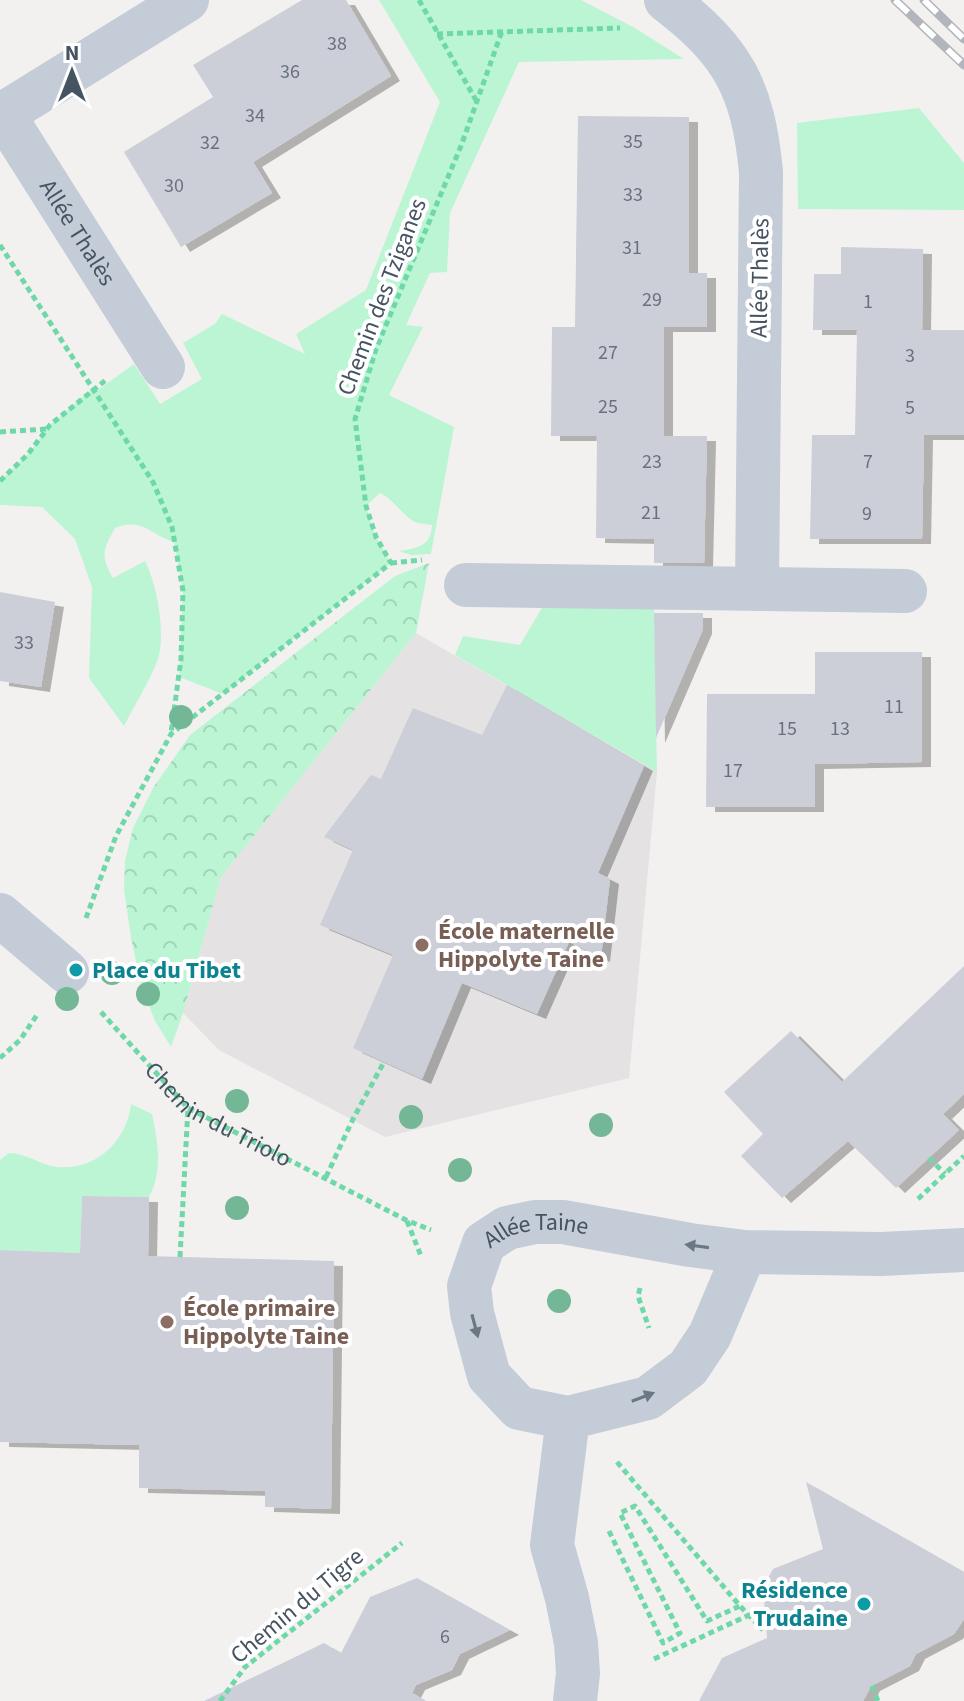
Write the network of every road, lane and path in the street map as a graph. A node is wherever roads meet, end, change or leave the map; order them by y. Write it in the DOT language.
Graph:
graph roads {
  1 [pos="187,0"];
  2 [pos="419,0"];
  3 [pos="682,12"];
  4 [pos="502,31"];
  5 [pos="437,34"];
  6 [pos="477,102"];
  7 [pos="2,115"];
  8 [pos="0,245"];
  9 [pos="158,359"];
  10 [pos="92,389"];
  11 [pos="47,429"];
  12 [pos="0,432"];
  13 [pos="0,481"];
  14 [pos="466,585"];
  15 [pos="757,589"];
  16 [pos="905,591"];
  17 [pos="171,734"];
  18 [pos="0,915"];
  19 [pos="67,972"];
  20 [pos="384,1062"];
  21 [pos="188,1108"];
  22 [pos="929,1158"];
  23 [pos="945,1174"];
  24 [pos="326,1177"];
  25 [pos="649,1237"];
  26 [pos="480,1250"];
  27 [pos="964,1250"];
  28 [pos="745,1252"];
  29 [pos="180,1257"];
  30 [pos="653,1340"];
  31 [pos="568,1418"];
  32 [pos="615,1460"];
  33 [pos="607,1526"];
  34 [pos="402,1543"];
  35 [pos="740,1606"];
  36 [pos="749,1615"];
  37 [pos="763,1630"];
  38 [pos="654,1659"];
  39 [pos="872,1686"];
  40 [pos="220,1701"];
  41 [pos="575,1701"];
  42 [pos="878,1701"];
  1 -- 7 [label="street, Allée Thalès"];
  2 -- 5 [label="path"];
  3 -- 4 [label="path"];
  3 -- 15 [label="street, Allée Thalès"];
  4 -- 5 [label="path"];
  4 -- 6 [label="path, Chemin des Tziganes"];
  5 -- 6 [label="path"];
  6 -- 17 [label="path, Chemin des Tziganes"];
  7 -- 9 [label="street, Allée Thalès"];
  8 -- 10 [label="path, Chemin des Tziganes"];
  9 -- 10 [label="path"];
  10 -- 11 [label="path"];
  10 -- 17 [label="path, Chemin des Tziganes"];
  11 -- 12 [label="path"];
  11 -- 13 [label="path"];
  14 -- 15 [label="street"];
  15 -- 16 [label="street"];
  17 -- 19 [label="path, Chemin des Tziganes"];
  18 -- 19 [label="street"];
  19 -- 21 [label="path, Chemin du Triolo"];
  20 -- 24 [label="path"];
  21 -- 24 [label="path, Chemin du Triolo"];
  21 -- 29 [label="path"];
  22 -- 23 [label="path"];
  24 -- 26 [label="path, Chemin du Triolo"];
  25 -- 26 [label="street, Allée Taine"];
  28 -- 25 [label="street, Allée Taine, one-way"];
  25 -- 30 [label="path"];
  26 -- 31 [label="street, Allée Taine, one-way"];
  27 -- 28 [label="street, Allée Taine"];
  31 -- 28 [label="street, Allée Taine, one-way"];
  31 -- 41 [label="street"];
  32 -- 35 [label="path"];
  33 -- 35 [label="path"];
  34 -- 40 [label="path, Chemin du Tigre"];
  35 -- 36 [label="path"];
  36 -- 37 [label="path"];
  36 -- 38 [label="path"];
  39 -- 42 [label="path"];
}
